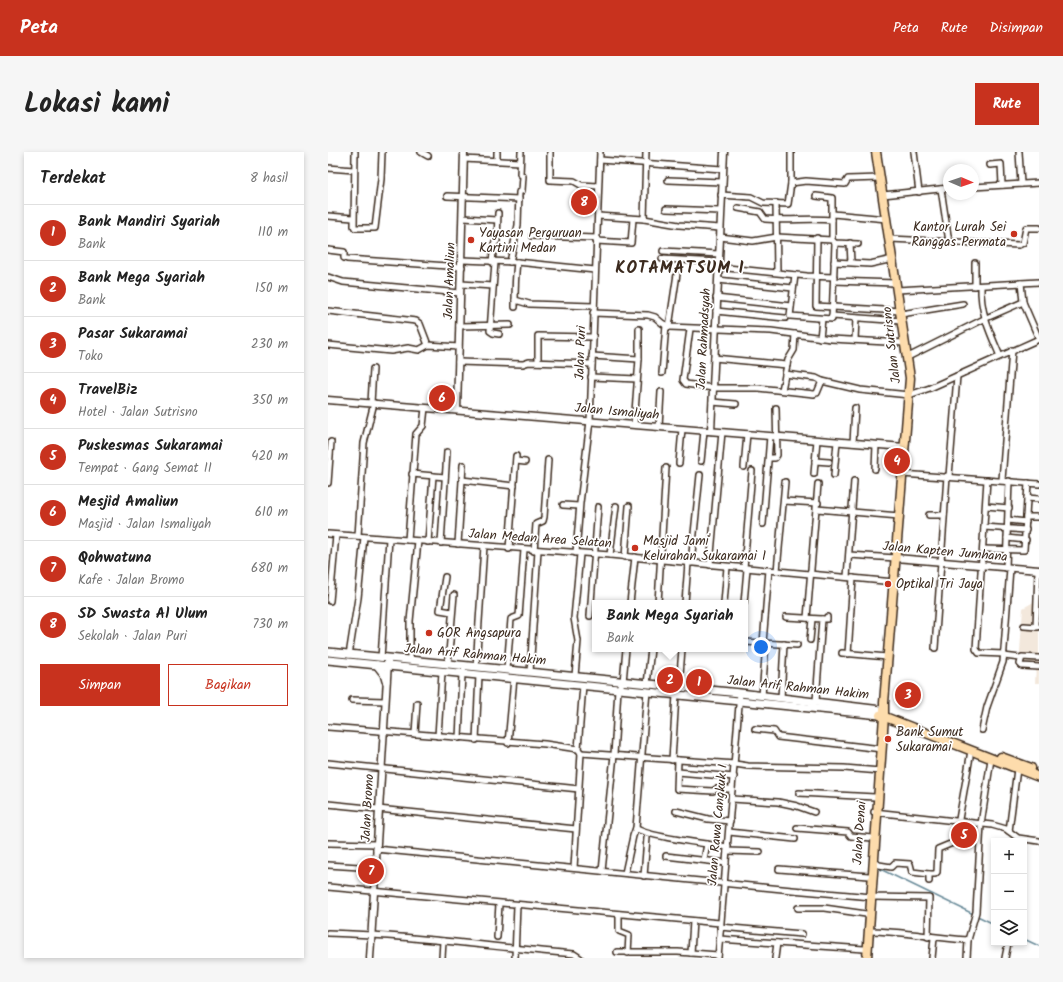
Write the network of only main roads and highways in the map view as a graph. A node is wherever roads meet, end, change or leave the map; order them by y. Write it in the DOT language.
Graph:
graph roads {
  1 [pos="876,152"];
  2 [pos="328,652"];
  3 [pos="385,661"];
  4 [pos="328,663"];
  5 [pos="377,665"];
  6 [pos="386,681"];
  7 [pos="647,688"];
  8 [pos="740,697"];
  9 [pos="883,711"];
  10 [pos="878,771"];
  11 [pos="1039,772"];
  12 [pos="1039,777"];
  13 [pos="876,812"];
  14 [pos="872,861"];
  15 [pos="870,896"];
  16 [pos="863,954"];
  17 [pos="867,958"];
  1 -- 9 [label="main road, Jalan Sutrisno"];
  2 -- 3 [label="main road, Jalan Arif Rahman Hakim"];
  3 -- 5 [label="main road, Jalan Arif Rahman Hakim"];
  3 -- 7 [label="main road, Jalan Arif Rahman Hakim"];
  3 -- 7 [label="main road, Jalan Arif Rahman Hakim"];
  4 -- 5 [label="main road, Jalan Arif Rahman Hakim"];
  5 -- 6 [label="main road"];
  7 -- 8 [label="main road, Jalan Arif Rahman Hakim"];
  7 -- 8 [label="main road, Jalan Arif Rahman Hakim"];
  8 -- 9 [label="main road, Jalan Arif Rahman Hakim"];
  8 -- 9 [label="main road, Jalan Arif Rahman Hakim"];
  9 -- 10 [label="main road, Jalan Denai"];
  9 -- 11 [label="main road, Jalan Arif Rahman Hakim"];
  9 -- 12 [label="main road, Jalan Arif Rahman Hakim"];
  10 -- 13 [label="main road, Jalan Denai"];
  10 -- 13 [label="main road, Jalan Denai"];
  13 -- 14 [label="main road, Jalan Denai"];
  13 -- 14 [label="main road, Jalan Denai"];
  14 -- 15 [label="main road, Jalan Denai"];
  14 -- 15 [label="main road, Jalan Denai"];
  15 -- 16 [label="main road, Jalan Denai"];
  15 -- 17 [label="main road, Jalan Denai"];
}
